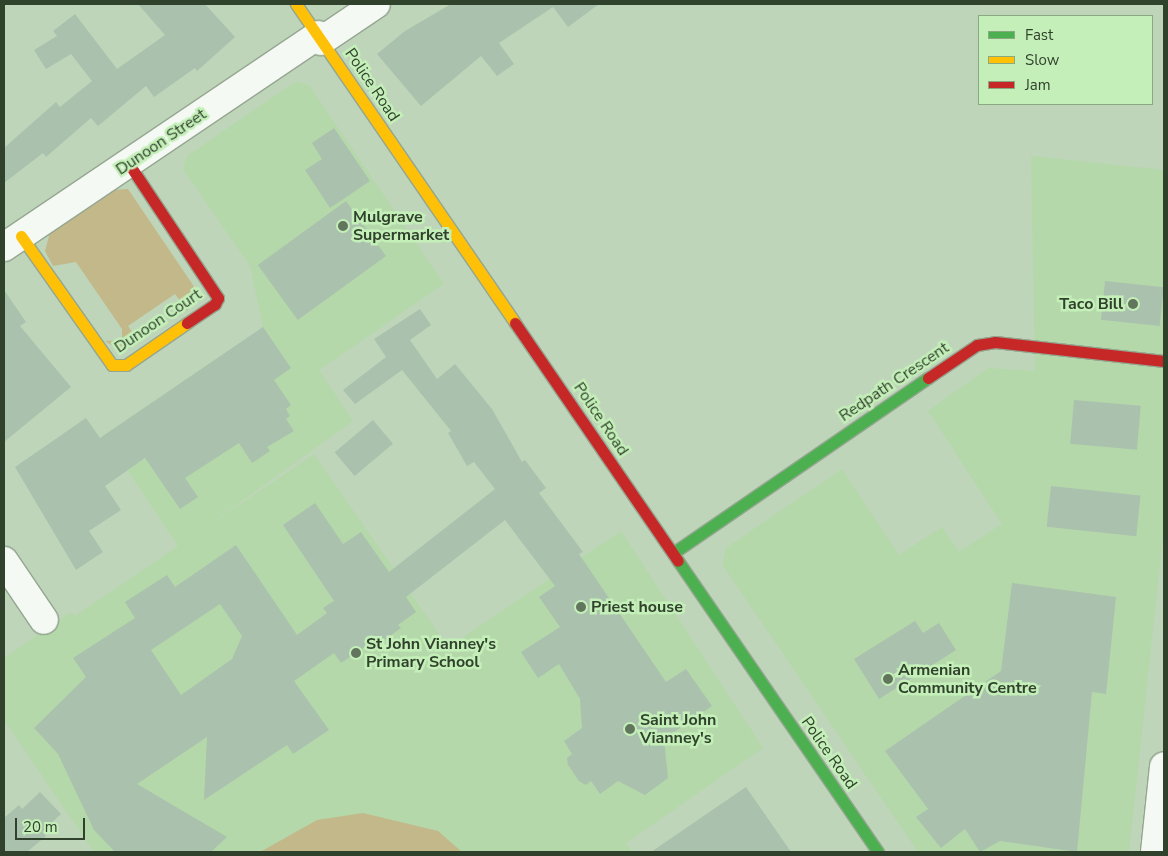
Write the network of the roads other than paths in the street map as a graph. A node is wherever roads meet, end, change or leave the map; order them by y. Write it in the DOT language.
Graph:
graph roads {
  1 [pos="296,4"];
  2 [pos="376,4"];
  3 [pos="320,38"];
  4 [pos="129,164"];
  5 [pos="12,242"];
  6 [pos="1164,361"];
  7 [pos="673,553"];
  8 [pos="4,561"];
  9 [pos="44,620"];
  10 [pos="1164,766"];
  11 [pos="878,852"];
  12 [pos="1155,852"];
  1 -- 3 [label="main road, Police Road"];
  2 -- 3 [label="street, Dunoon Street"];
  3 -- 4 [label="street, Dunoon Street"];
  3 -- 7 [label="main road, Police Road"];
  4 -- 5 [label="street, Dunoon Street"];
  4 -- 5 [label="main road, Dunoon Court"];
  6 -- 7 [label="main road, Redpath Crescent"];
  7 -- 11 [label="main road, Police Road"];
  8 -- 9 [label="street"];
  10 -- 12 [label="street"];
}
